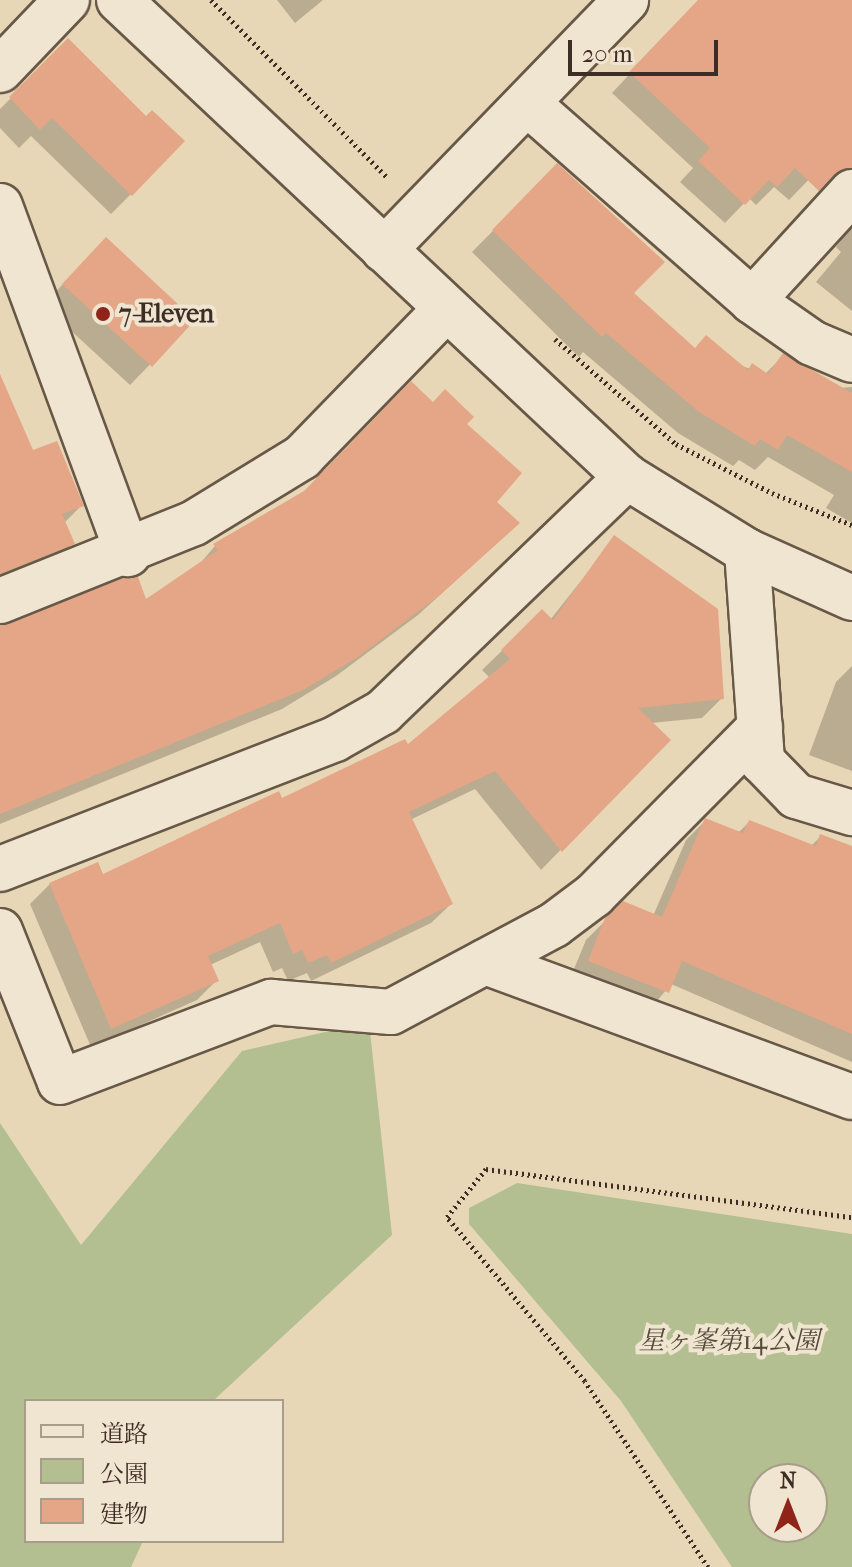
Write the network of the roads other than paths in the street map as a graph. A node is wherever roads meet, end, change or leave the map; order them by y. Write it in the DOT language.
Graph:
graph roads {
  1 [pos="67,0"];
  2 [pos="119,0"];
  3 [pos="626,0"];
  4 [pos="0,70"];
  5 [pos="527,103"];
  6 [pos="852,192"];
  7 [pos="0,206"];
  8 [pos="384,250"];
  9 [pos="752,301"];
  10 [pos="446,309"];
  11 [pos="852,360"];
  12 [pos="627,477"];
  13 [pos="747,551"];
  14 [pos="128,554"];
  15 [pos="852,598"];
  16 [pos="0,601"];
  17 [pos="760,727"];
  18 [pos="852,813"];
  19 [pos="0,869"];
  20 [pos="0,931"];
  21 [pos="485,962"];
  22 [pos="852,1097"];
  1 -- 4 [label="street"];
  2 -- 8 [label="street"];
  3 -- 5 [label="street"];
  5 -- 8 [label="street"];
  5 -- 9 [label="street"];
  6 -- 9 [label="street"];
  7 -- 14 [label="street"];
  8 -- 10 [label="street"];
  9 -- 11 [label="street"];
  10 -- 12 [label="street"];
  10 -- 14 [label="street"];
  12 -- 13 [label="street"];
  12 -- 19 [label="street"];
  13 -- 15 [label="street"];
  13 -- 17 [label="street"];
  14 -- 16 [label="street"];
  17 -- 18 [label="street"];
  17 -- 21 [label="street"];
  20 -- 21 [label="street"];
  21 -- 22 [label="street"];
}
